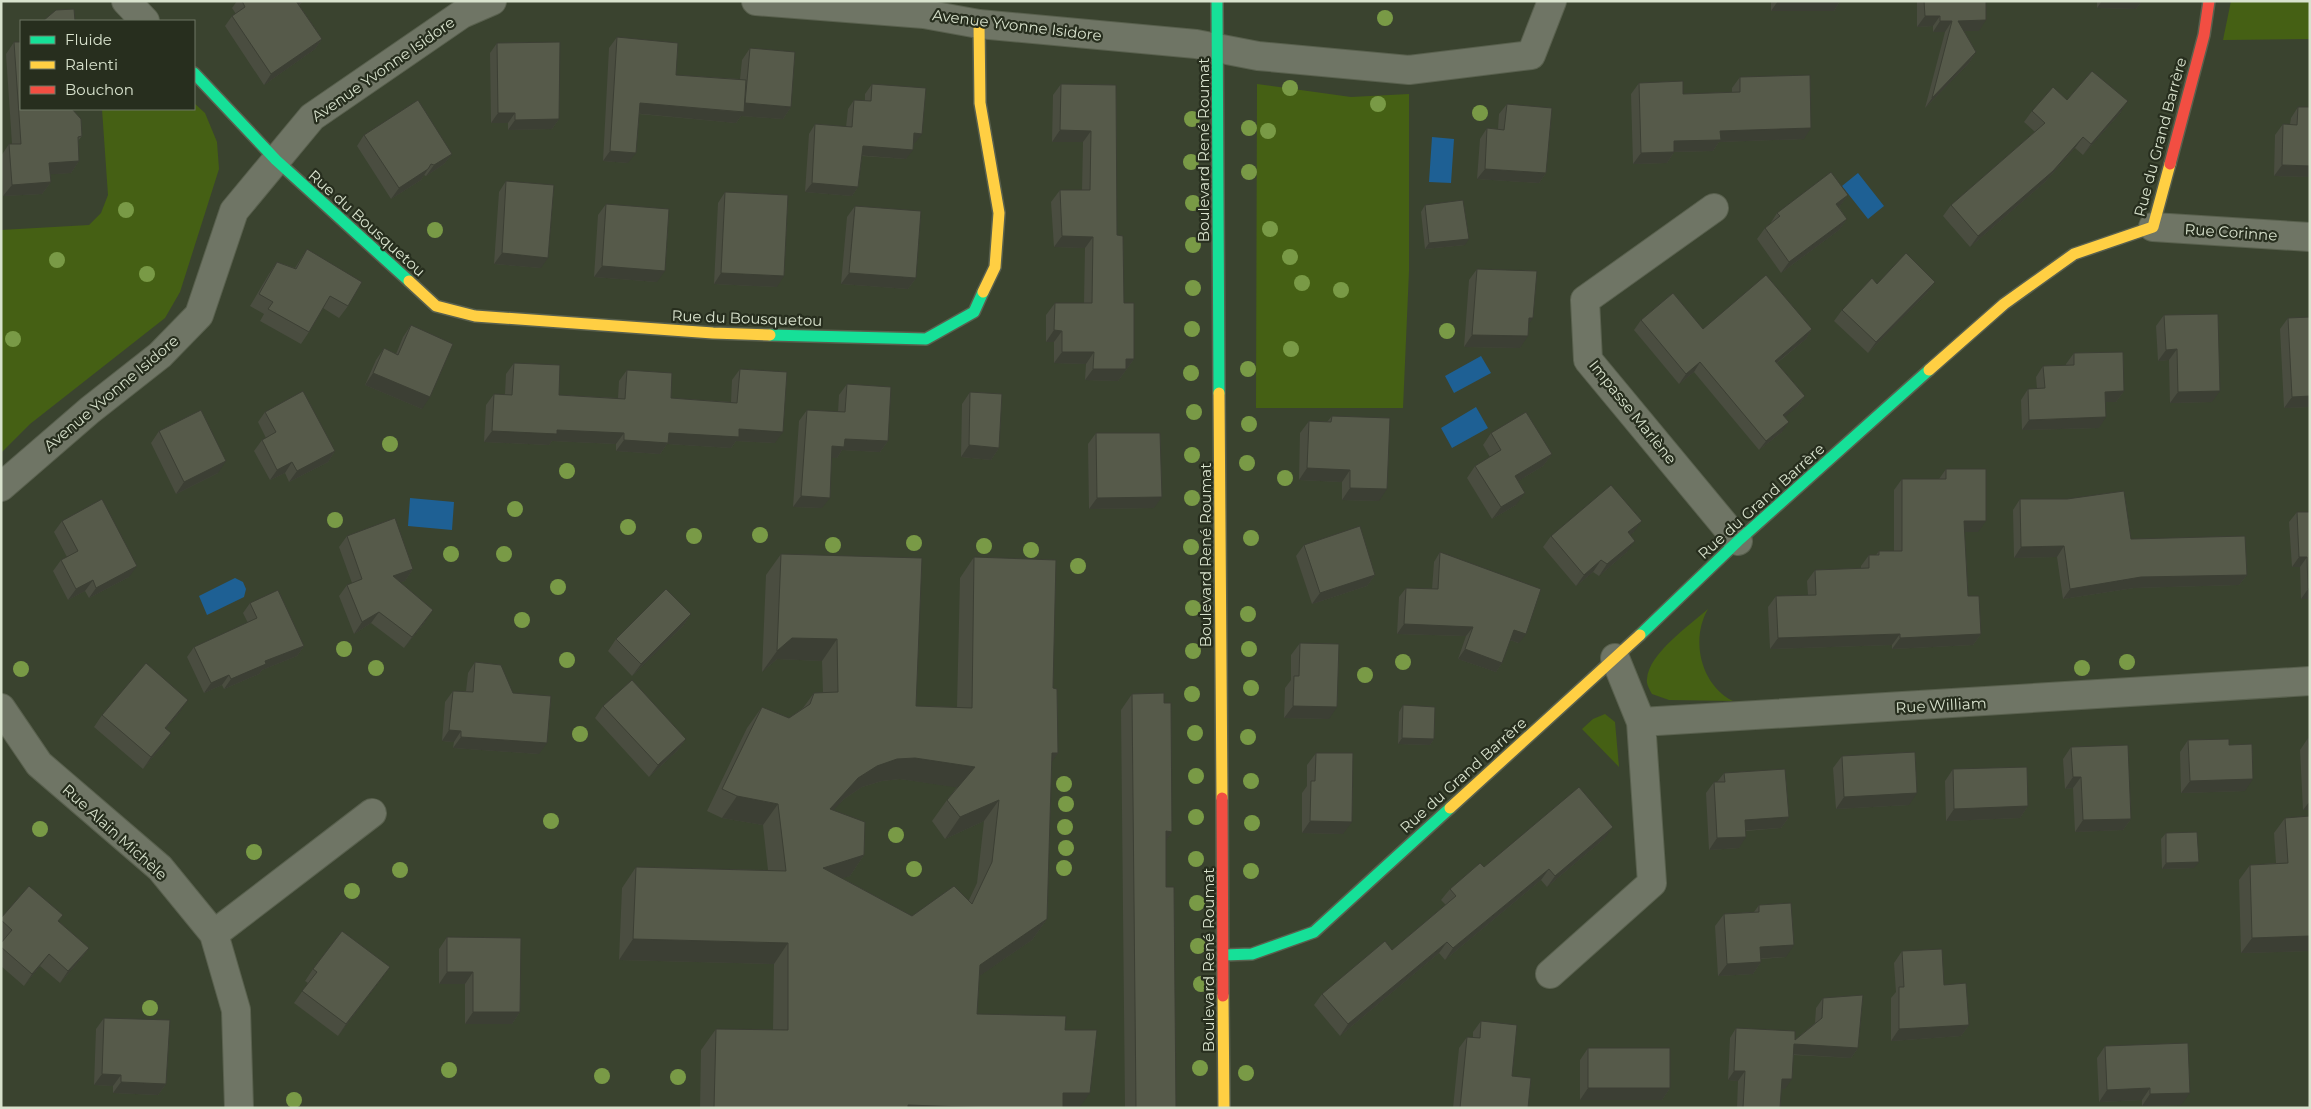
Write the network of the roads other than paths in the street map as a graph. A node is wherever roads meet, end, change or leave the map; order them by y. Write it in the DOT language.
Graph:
graph roads {
  1 [pos="126,1"];
  2 [pos="492,1"];
  3 [pos="756,1"];
  4 [pos="1217,1"];
  5 [pos="1552,1"];
  6 [pos="2209,1"];
  7 [pos="924,8"];
  8 [pos="144,20"];
  9 [pos="979,24"];
  10 [pos="1217,46"];
  11 [pos="195,74"];
  12 [pos="276,160"];
  13 [pos="1714,208"];
  14 [pos="2153,227"];
  15 [pos="2310,237"];
  16 [pos="1,487"];
  17 [pos="1738,541"];
  18 [pos="1615,658"];
  19 [pos="2310,682"];
  20 [pos="1,708"];
  21 [pos="1640,722"];
  22 [pos="372,813"];
  23 [pos="214,934"];
  24 [pos="1223,955"];
  25 [pos="1550,974"];
  26 [pos="239,1108"];
  27 [pos="1224,1108"];
  1 -- 8 [label="street"];
  2 -- 12 [label="street, Avenue Yvonne Isidore"];
  3 -- 7 [label="street, Avenue Yvonne Isidore"];
  4 -- 10 [label="street, Boulevard René Roumat"];
  5 -- 10 [label="street, Avenue Yvonne Isidore"];
  6 -- 14 [label="street, Rue du Grand Barrère"];
  7 -- 9 [label="street, Avenue Yvonne Isidore"];
  9 -- 10 [label="street, Avenue Yvonne Isidore"];
  9 -- 12 [label="street, Rue du Bousquetou"];
  10 -- 24 [label="street, Boulevard René Roumat"];
  11 -- 12 [label="street, Rue du Bousquetou"];
  12 -- 16 [label="street, Avenue Yvonne Isidore"];
  13 -- 17 [label="street, Impasse Marlène"];
  14 -- 15 [label="street, Rue Corinne"];
  14 -- 17 [label="street, Rue du Grand Barrère"];
  17 -- 18 [label="street, Rue du Grand Barrère"];
  18 -- 21 [label="street"];
  18 -- 24 [label="street, Rue du Grand Barrère"];
  19 -- 21 [label="street, Rue William"];
  20 -- 23 [label="street, Rue Alain Michèle"];
  21 -- 25 [label="street"];
  22 -- 23 [label="street"];
  23 -- 26 [label="street, Rue Alain Michèle"];
  24 -- 27 [label="street, Boulevard René Roumat"];
}
